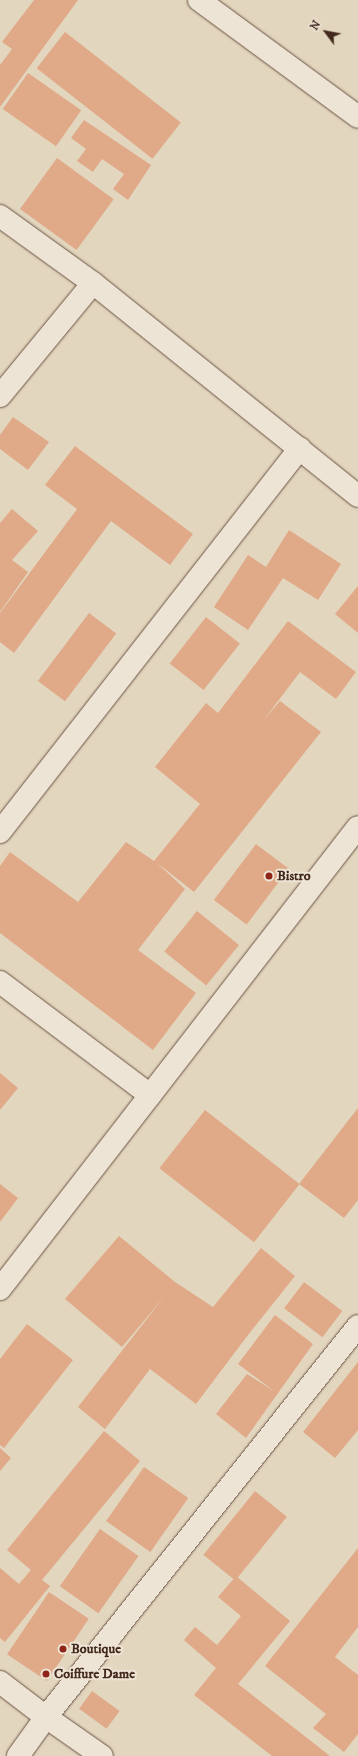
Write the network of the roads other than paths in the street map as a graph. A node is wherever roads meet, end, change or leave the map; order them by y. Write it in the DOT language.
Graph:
graph roads {
  1 [pos="199,0"];
  2 [pos="358,117"];
  3 [pos="0,216"];
  4 [pos="93,283"];
  5 [pos="0,396"];
  6 [pos="300,448"];
  7 [pos="358,496"];
  8 [pos="358,827"];
  9 [pos="0,832"];
  10 [pos="0,982"];
  11 [pos="150,1095"];
  12 [pos="0,1289"];
  13 [pos="358,1326"];
  14 [pos="0,1682"];
  15 [pos="46,1718"];
  16 [pos="18,1756"];
  17 [pos="102,1756"];
  1 -- 2 [label="street"];
  3 -- 4 [label="street"];
  4 -- 5 [label="street"];
  4 -- 6 [label="street"];
  6 -- 7 [label="street"];
  6 -- 9 [label="street"];
  8 -- 11 [label="street"];
  10 -- 11 [label="street"];
  11 -- 12 [label="street"];
  13 -- 15 [label="street"];
  14 -- 15 [label="street"];
  15 -- 16 [label="street"];
  15 -- 17 [label="street"];
}
